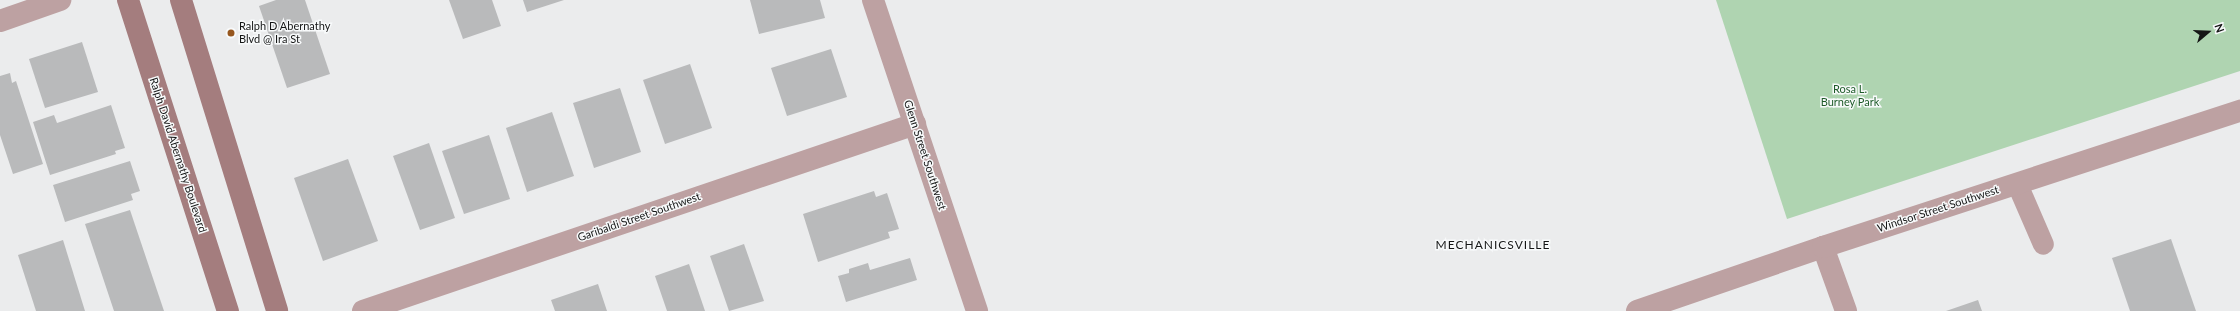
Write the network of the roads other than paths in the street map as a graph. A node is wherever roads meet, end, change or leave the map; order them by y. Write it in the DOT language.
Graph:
graph roads {
  1 [pos="60,0"];
  2 [pos="128,0"];
  3 [pos="181,0"];
  4 [pos="873,0"];
  5 [pos="0,21"];
  6 [pos="2240,111"];
  7 [pos="914,124"];
  8 [pos="2017,184"];
  9 [pos="2043,244"];
  10 [pos="1823,247"];
  11 [pos="228,311"];
  12 [pos="277,311"];
  13 [pos="363,311"];
  14 [pos="976,311"];
  15 [pos="1637,311"];
  16 [pos="1846,311"];
  1 -- 5 [label="street"];
  2 -- 11 [label="main road, Ralph David Abernathy Boulevard"];
  3 -- 12 [label="main road"];
  4 -- 7 [label="street, Glenn Street Southwest"];
  6 -- 8 [label="street, Windsor Street Southwest"];
  7 -- 13 [label="street, Garibaldi Street Southwest"];
  7 -- 14 [label="street, Glenn Street Southwest"];
  8 -- 9 [label="lane"];
  8 -- 10 [label="street, Windsor Street Southwest"];
  10 -- 15 [label="street, Windsor Street Southwest"];
  10 -- 16 [label="street"];
}
